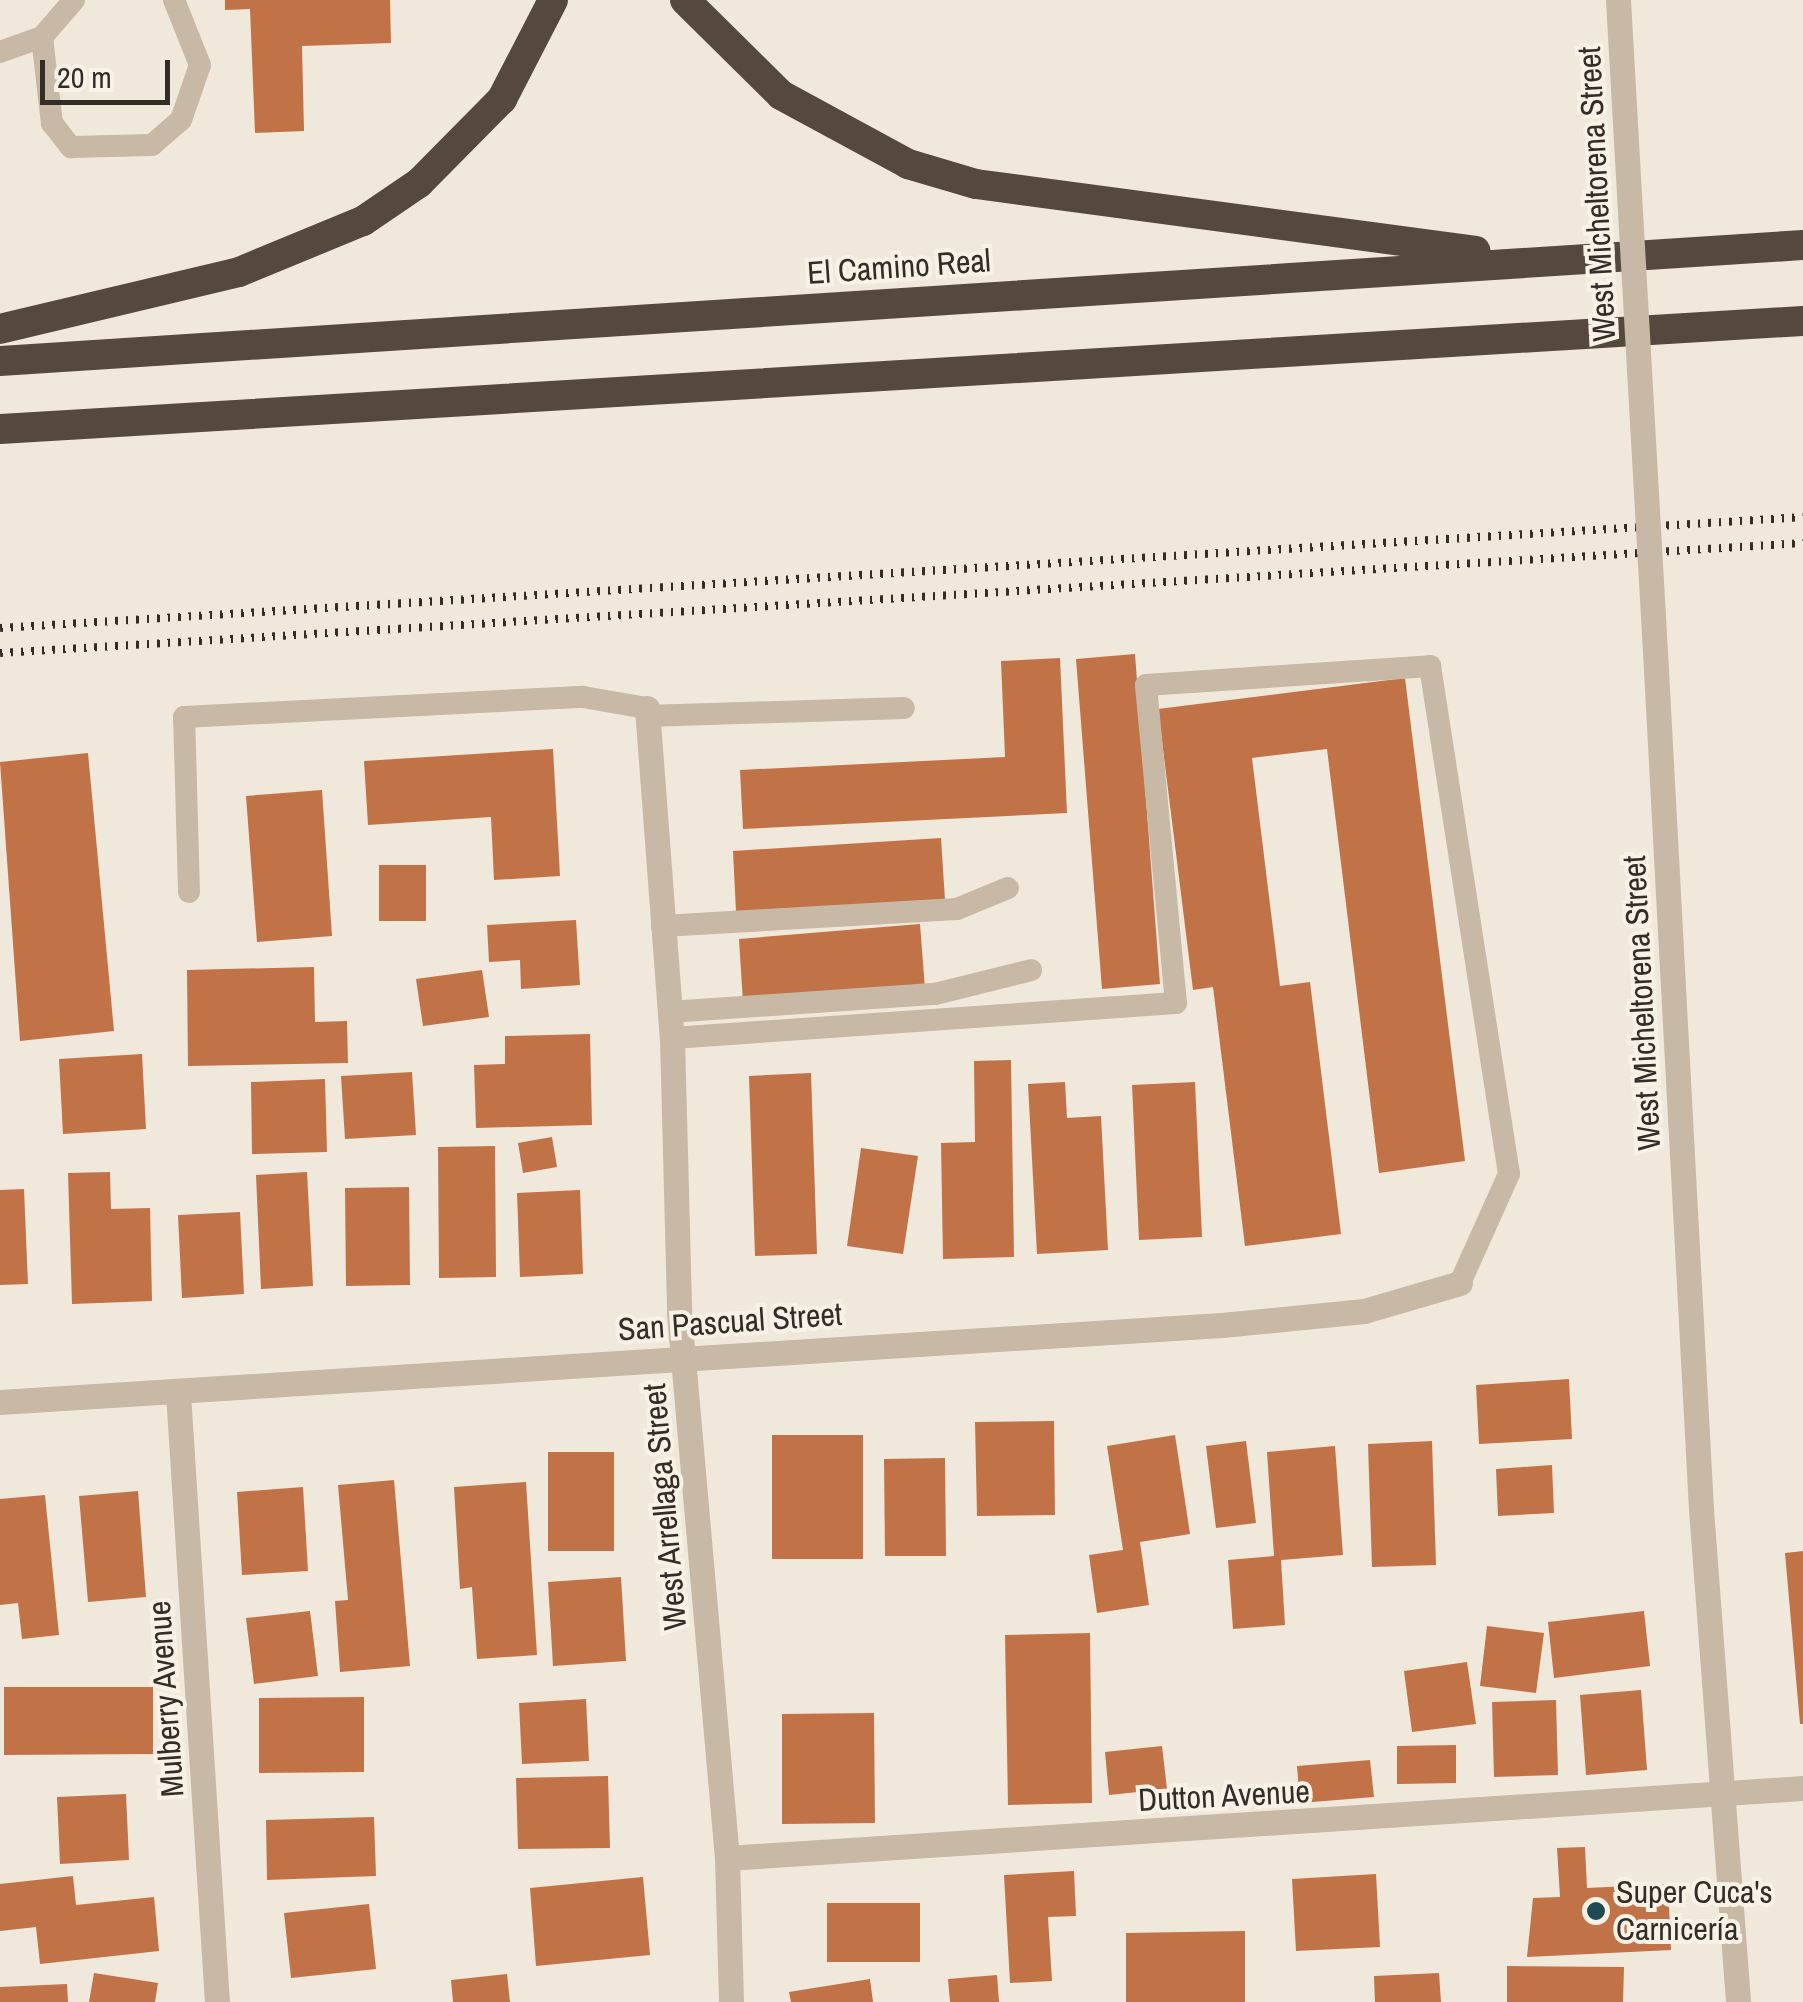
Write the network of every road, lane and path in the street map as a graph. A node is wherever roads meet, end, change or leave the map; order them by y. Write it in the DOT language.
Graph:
graph roads {
  1 [pos="74,0"];
  2 [pos="174,0"];
  3 [pos="553,0"];
  4 [pos="685,0"];
  5 [pos="1618,0"];
  6 [pos="42,37"];
  7 [pos="0,52"];
  8 [pos="1803,245"];
  9 [pos="1543,260"];
  10 [pos="1803,320"];
  11 [pos="0,329"];
  12 [pos="0,361"];
  13 [pos="0,429"];
  14 [pos="904,708"];
  15 [pos="647,712"];
  16 [pos="1008,888"];
  17 [pos="189,892"];
  18 [pos="662,926"];
  19 [pos="1031,970"];
  20 [pos="669,1012"];
  21 [pos="672,1038"];
  22 [pos="1460,1283"];
  23 [pos="684,1358"];
  24 [pos="178,1392"];
  25 [pos="0,1402"];
  26 [pos="1803,1788"];
  27 [pos="1724,1791"];
  28 [pos="727,1858"];
  29 [pos="217,2002"];
  30 [pos="731,2002"];
  31 [pos="1738,2002"];
  1 -- 6 [label="lane"];
  2 -- 6 [label="lane"];
  3 -- 11 [label="highway"];
  4 -- 9 [label="highway"];
  5 -- 27 [label="street, West Micheltorena Street, bridge"];
  6 -- 7 [label="lane"];
  8 -- 9 [label="highway, El Camino Real"];
  9 -- 12 [label="highway, El Camino Real"];
  10 -- 13 [label="highway"];
  14 -- 15 [label="lane"];
  15 -- 17 [label="lane"];
  15 -- 18 [label="street, West Arrellaga Street"];
  16 -- 18 [label="lane"];
  18 -- 20 [label="street, West Arrellaga Street"];
  19 -- 20 [label="lane"];
  20 -- 21 [label="street, West Arrellaga Street"];
  21 -- 22 [label="lane"];
  21 -- 23 [label="street, West Arrellaga Street"];
  22 -- 23 [label="street, San Pascual Street"];
  23 -- 24 [label="street, San Pascual Street"];
  23 -- 28 [label="street, West Arrellaga Street"];
  24 -- 25 [label="street, San Pascual Street"];
  24 -- 29 [label="street, Mulberry Avenue"];
  26 -- 27 [label="street, Dutton Avenue"];
  27 -- 28 [label="street, Dutton Avenue"];
  27 -- 31 [label="street, West Micheltorena Street"];
  28 -- 30 [label="street, West Arrellaga Street"];
}
